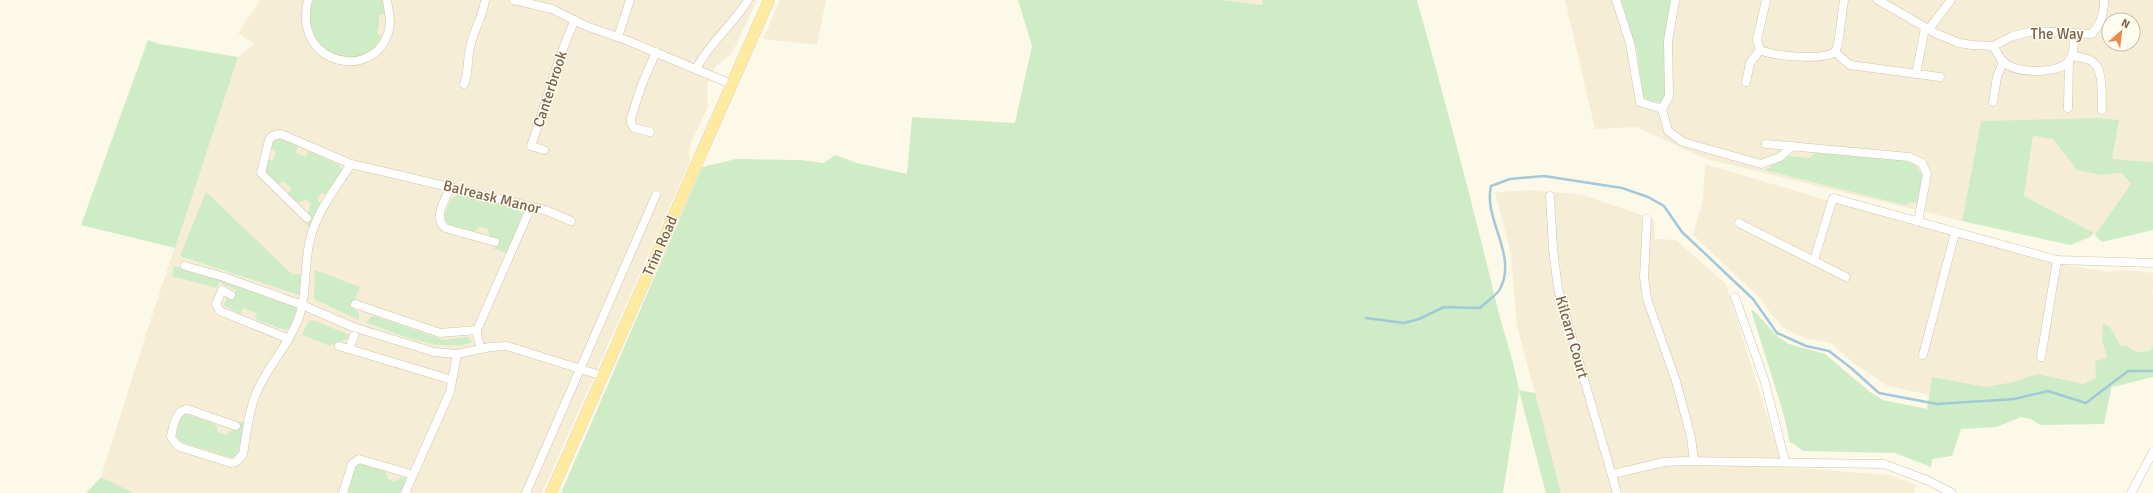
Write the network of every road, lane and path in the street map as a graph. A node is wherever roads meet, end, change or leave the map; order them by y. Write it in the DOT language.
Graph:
graph roads {
  1 [pos="308,0"];
  2 [pos="387,0"];
  3 [pos="485,0"];
  4 [pos="514,0"];
  5 [pos="630,0"];
  6 [pos="748,0"];
  7 [pos="770,0"];
  8 [pos="1616,0"];
  9 [pos="1675,0"];
  10 [pos="1766,0"];
  11 [pos="1844,0"];
  12 [pos="1878,0"];
  13 [pos="1951,0"];
  14 [pos="2104,0"];
  15 [pos="537,2"];
  16 [pos="575,20"];
  17 [pos="1927,28"];
  18 [pos="2073,34"];
  19 [pos="618,37"];
  20 [pos="1993,46"];
  21 [pos="1760,50"];
  22 [pos="656,52"];
  23 [pos="1835,52"];
  24 [pos="2070,58"];
  25 [pos="2003,62"];
  26 [pos="696,69"];
  27 [pos="1916,74"];
  28 [pos="1940,77"];
  29 [pos="1746,82"];
  30 [pos="464,84"];
  31 [pos="731,84"];
  32 [pos="1993,102"];
  33 [pos="2068,108"];
  34 [pos="1662,109"];
  35 [pos="2102,110"];
  36 [pos="650,132"];
  37 [pos="1766,144"];
  38 [pos="1792,146"];
  39 [pos="544,150"];
  40 [pos="351,164"];
  41 [pos="451,187"];
  42 [pos="656,195"];
  43 [pos="1550,196"];
  44 [pos="531,207"];
  45 [pos="307,218"];
  46 [pos="1647,219"];
  47 [pos="571,221"];
  48 [pos="1918,222"];
  49 [pos="1740,223"];
  50 [pos="1955,233"];
  51 [pos="495,242"];
  52 [pos="1814,260"];
  53 [pos="2058,260"];
  54 [pos="2153,263"];
  55 [pos="185,266"];
  56 [pos="1846,277"];
  57 [pos="231,295"];
  58 [pos="1735,297"];
  59 [pos="356,304"];
  60 [pos="302,305"];
  61 [pos="477,330"];
  62 [pos="354,336"];
  63 [pos="289,339"];
  64 [pos="339,346"];
  65 [pos="349,349"];
  66 [pos="481,349"];
  67 [pos="457,354"];
  68 [pos="1923,355"];
  69 [pos="2041,357"];
  70 [pos="580,369"];
  71 [pos="603,376"];
  72 [pos="452,380"];
  73 [pos="236,426"];
  74 [pos="2153,452"];
  75 [pos="1694,461"];
  76 [pos="1785,461"];
  77 [pos="406,473"];
  78 [pos="1613,474"];
  79 [pos="343,493"];
  80 [pos="405,493"];
  81 [pos="526,493"];
  82 [pos="551,493"];
  83 [pos="1617,493"];
  84 [pos="1952,493"];
  85 [pos="2132,493"];
  1 -- 2 [label="street"];
  3 -- 30 [label="street"];
  4 -- 15 [label="street"];
  5 -- 19 [label="street"];
  6 -- 26 [label="street"];
  7 -- 31 [label="main road, Trim Road"];
  8 -- 34 [label="street"];
  9 -- 34 [label="street"];
  10 -- 21 [label="street"];
  11 -- 23 [label="street"];
  12 -- 17 [label="street, The Way"];
  13 -- 17 [label="street"];
  14 -- 18 [label="street, The Way"];
  15 -- 16 [label="street"];
  16 -- 19 [label="street"];
  16 -- 39 [label="street, Canterbrook"];
  17 -- 20 [label="street, The Way"];
  17 -- 27 [label="street"];
  18 -- 20 [label="street, The Way"];
  18 -- 24 [label="street"];
  19 -- 22 [label="street"];
  20 -- 25 [label="street"];
  21 -- 23 [label="street"];
  21 -- 29 [label="street"];
  22 -- 26 [label="street"];
  22 -- 36 [label="street"];
  23 -- 27 [label="street"];
  24 -- 25 [label="street"];
  24 -- 33 [label="street"];
  24 -- 35 [label="street"];
  25 -- 32 [label="street"];
  26 -- 31 [label="street"];
  27 -- 28 [label="street"];
  31 -- 71 [label="main road, Trim Road"];
  34 -- 38 [label="street"];
  37 -- 38 [label="street"];
  38 -- 48 [label="street"];
  40 -- 41 [label="street, Balreask Manor"];
  40 -- 45 [label="street, Balreask Manor"];
  40 -- 60 [label="street"];
  41 -- 44 [label="street, Balreask Manor"];
  41 -- 51 [label="street"];
  42 -- 70 [label="street"];
  43 -- 78 [label="street, Kilcarn Court"];
  44 -- 47 [label="street, Balreask Manor"];
  44 -- 61 [label="street"];
  46 -- 75 [label="street"];
  48 -- 50 [label="street"];
  48 -- 52 [label="street"];
  49 -- 52 [label="street"];
  50 -- 53 [label="street"];
  50 -- 68 [label="street"];
  52 -- 56 [label="street"];
  53 -- 54 [label="street"];
  53 -- 69 [label="street"];
  55 -- 60 [label="street"];
  57 -- 63 [label="street"];
  58 -- 76 [label="street"];
  59 -- 61 [label="street"];
  60 -- 63 [label="street"];
  60 -- 67 [label="street"];
  61 -- 66 [label="street"];
  62 -- 65 [label="street"];
  63 -- 73 [label="street"];
  64 -- 65 [label="street"];
  65 -- 72 [label="street"];
  66 -- 67 [label="street"];
  66 -- 70 [label="street"];
  67 -- 72 [label="street"];
  70 -- 71 [label="street"];
  70 -- 81 [label="street"];
  71 -- 82 [label="main road, Trim Road"];
  72 -- 80 [label="street"];
  74 -- 85 [label="street"];
  75 -- 76 [label="street"];
  75 -- 78 [label="street"];
  76 -- 84 [label="street"];
  77 -- 79 [label="street"];
  78 -- 83 [label="street, Kilcarn Court"];
}
